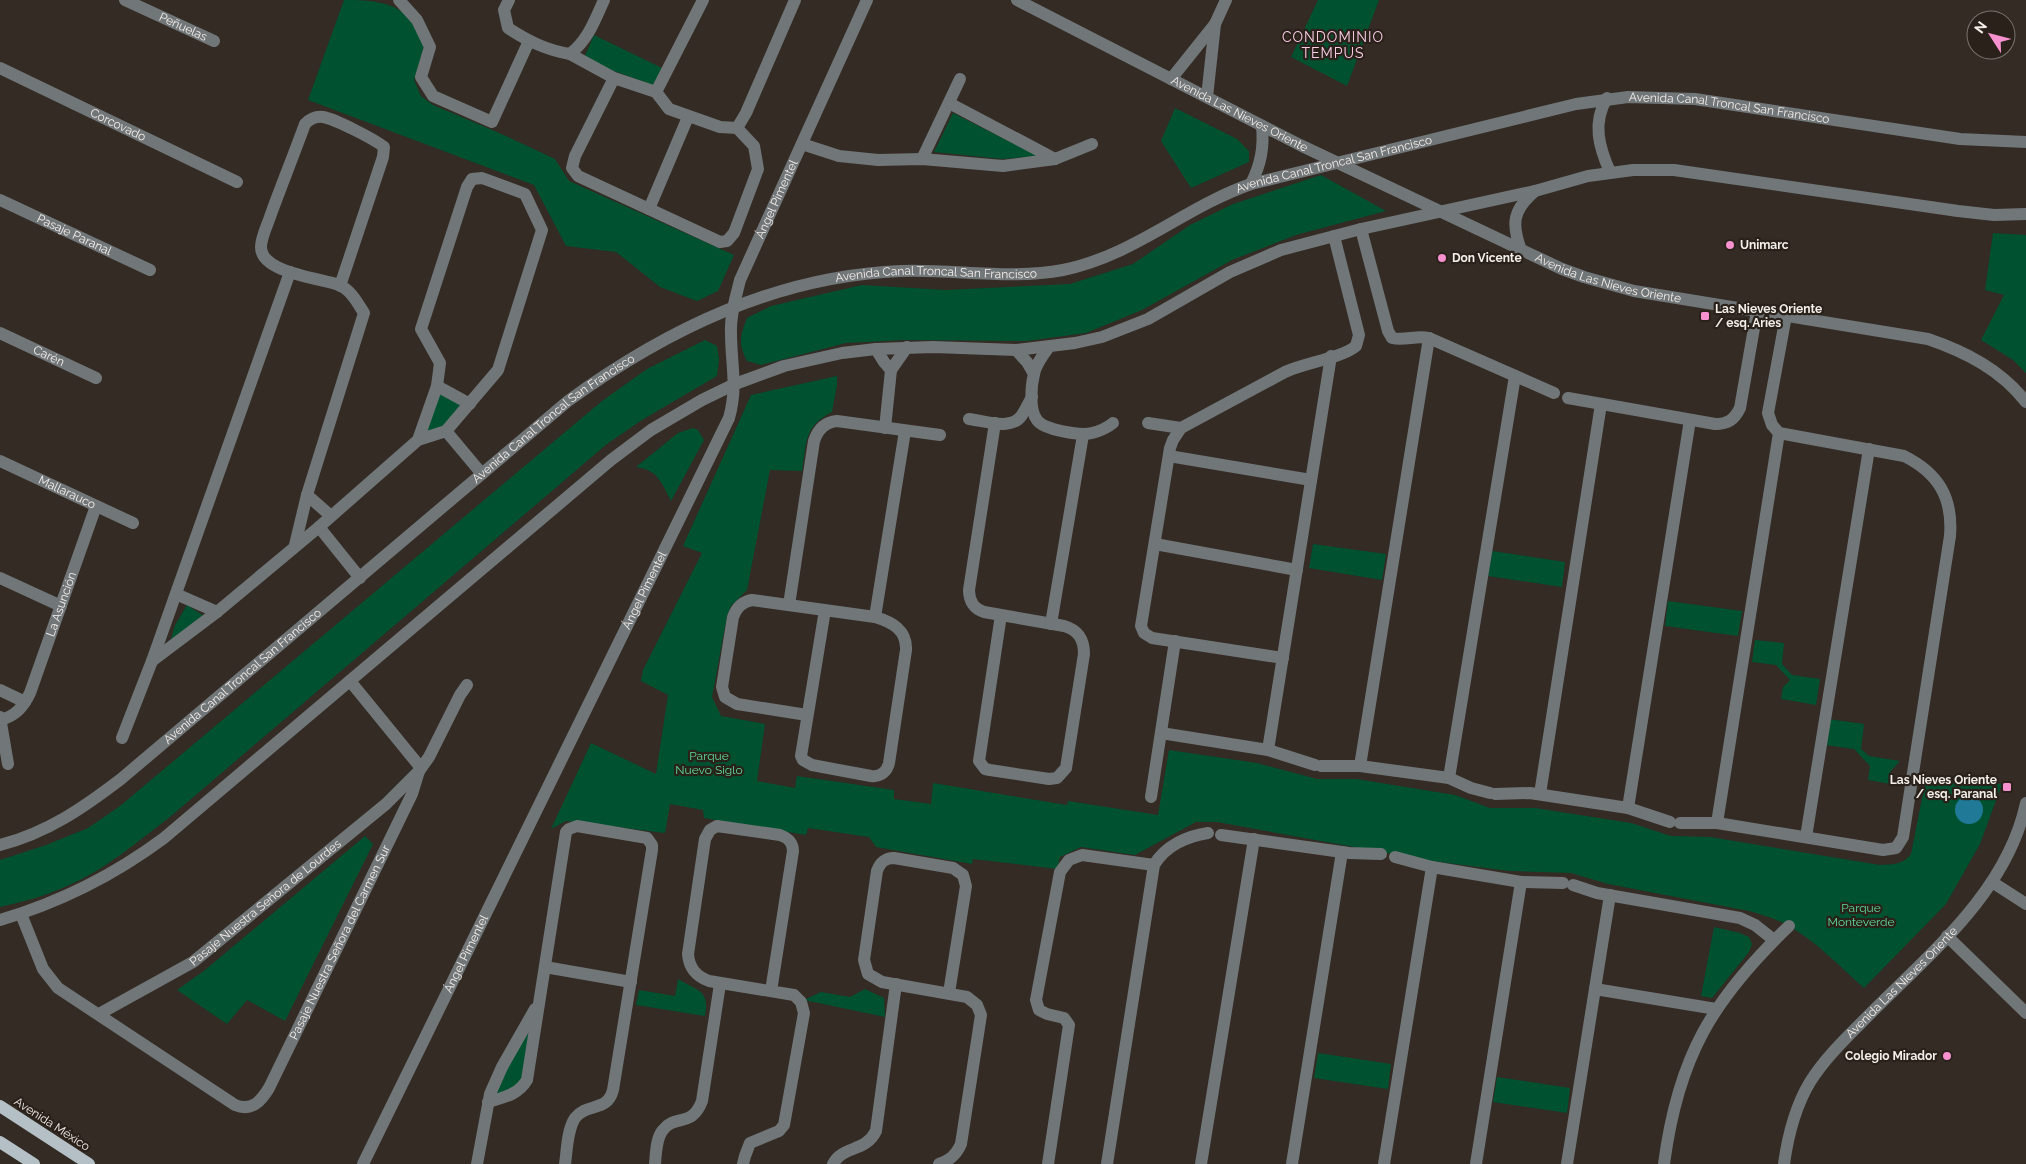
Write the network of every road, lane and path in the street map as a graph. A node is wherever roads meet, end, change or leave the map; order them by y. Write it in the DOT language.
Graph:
graph roads {
  1 [pos="125,0"];
  2 [pos="399,0"];
  3 [pos="509,0"];
  4 [pos="604,0"];
  5 [pos="703,0"];
  6 [pos="795,0"];
  7 [pos="867,0"];
  8 [pos="1017,0"];
  9 [pos="1226,0"];
  10 [pos="1215,24"];
  11 [pos="214,42"];
  12 [pos="529,42"];
  13 [pos="570,54"];
  14 [pos="0,68"];
  15 [pos="614,78"];
  16 [pos="1171,79"];
  17 [pos="960,80"];
  18 [pos="656,92"];
  19 [pos="1207,97"];
  20 [pos="1607,98"];
  21 [pos="949,103"];
  22 [pos="688,117"];
  23 [pos="1262,126"];
  24 [pos="737,128"];
  25 [pos="2026,142"];
  26 [pos="802,144"];
  27 [pos="1092,144"];
  28 [pos="922,159"];
  29 [pos="1055,159"];
  30 [pos="1336,162"];
  31 [pos="1610,172"];
  32 [pos="237,182"];
  33 [pos="1251,184"];
  34 [pos="1535,190"];
  35 [pos="0,200"];
  36 [pos="649,209"];
  37 [pos="1439,211"];
  38 [pos="2026,214"];
  39 [pos="1361,229"];
  40 [pos="1334,236"];
  41 [pos="1521,250"];
  42 [pos="150,270"];
  43 [pos="290,272"];
  44 [pos="340,286"];
  45 [pos="734,306"];
  46 [pos="1757,311"];
  47 [pos="1786,316"];
  48 [pos="0,333"];
  49 [pos="1429,338"];
  50 [pos="907,347"];
  51 [pos="1049,347"];
  52 [pos="876,349"];
  53 [pos="1016,350"];
  54 [pos="1331,356"];
  55 [pos="891,370"];
  56 [pos="1034,374"];
  57 [pos="1515,376"];
  58 [pos="96,378"];
  59 [pos="734,384"];
  60 [pos="437,386"];
  61 [pos="1554,393"];
  62 [pos="1032,397"];
  63 [pos="1568,398"];
  64 [pos="2026,402"];
  65 [pos="470,404"];
  66 [pos="1601,404"];
  67 [pos="969,419"];
  68 [pos="1690,420"];
  69 [pos="995,423"];
  70 [pos="1113,423"];
  71 [pos="1148,423"];
  72 [pos="885,428"];
  73 [pos="1181,428"];
  74 [pos="446,431"];
  75 [pos="906,431"];
  76 [pos="1779,433"];
  77 [pos="940,435"];
  78 [pos="1083,435"];
  79 [pos="418,440"];
  80 [pos="1869,448"];
  81 [pos="1169,456"];
  82 [pos="0,461"];
  83 [pos="482,474"];
  84 [pos="1311,480"];
  85 [pos="307,496"];
  86 [pos="96,506"];
  87 [pos="331,516"];
  88 [pos="133,523"];
  89 [pos="319,527"];
  90 [pos="1155,544"];
  91 [pos="295,545"];
  92 [pos="1297,570"];
  93 [pos="0,578"];
  94 [pos="360,578"];
  95 [pos="176,594"];
  96 [pos="789,605"];
  97 [pos="61,606"];
  98 [pos="825,610"];
  99 [pos="217,612"];
  100 [pos="1000,615"];
  101 [pos="875,617"];
  102 [pos="1052,624"];
  103 [pos="1175,641"];
  104 [pos="1283,658"];
  105 [pos="152,661"];
  106 [pos="350,681"];
  107 [pos="467,685"];
  108 [pos="0,690"];
  109 [pos="25,702"];
  110 [pos="807,715"];
  111 [pos="0,719"];
  112 [pos="1161,733"];
  113 [pos="122,738"];
  114 [pos="1268,750"];
  115 [pos="8,764"];
  116 [pos="1360,766"];
  117 [pos="420,769"];
  118 [pos="1449,778"];
  119 [pos="1540,794"];
  120 [pos="1151,797"];
  121 [pos="2026,803"];
  122 [pos="1628,808"];
  123 [pos="1717,823"];
  124 [pos="1806,838"];
  125 [pos="1254,839"];
  126 [pos="0,845"];
  127 [pos="1342,852"];
  128 [pos="1381,854"];
  129 [pos="1395,857"];
  130 [pos="1154,865"];
  131 [pos="1432,867"];
  132 [pos="1521,882"];
  133 [pos="1992,882"];
  134 [pos="1610,895"];
  135 [pos="2026,904"];
  136 [pos="21,914"];
  137 [pos="0,920"];
  138 [pos="1789,926"];
  139 [pos="1947,936"];
  140 [pos="1774,940"];
  141 [pos="544,967"];
  142 [pos="631,982"];
  143 [pos="720,984"];
  144 [pos="896,984"];
  145 [pos="1595,990"];
  146 [pos="771,991"];
  147 [pos="949,993"];
  148 [pos="539,1002"];
  149 [pos="1716,1009"];
  150 [pos="2026,1013"];
  151 [pos="99,1014"];
  152 [pos="488,1102"];
  153 [pos="0,1106"];
  154 [pos="0,1142"];
  155 [pos="34,1164"];
  156 [pos="89,1164"];
  157 [pos="363,1164"];
  158 [pos="477,1164"];
  159 [pos="564,1164"];
  160 [pos="655,1164"];
  161 [pos="743,1164"];
  162 [pos="833,1164"];
  163 [pos="939,1164"];
  164 [pos="1048,1164"];
  165 [pos="1107,1164"];
  166 [pos="1201,1164"];
  167 [pos="1292,1164"];
  168 [pos="1384,1164"];
  169 [pos="1476,1164"];
  170 [pos="1567,1164"];
  171 [pos="1664,1164"];
  172 [pos="1784,1164"];
  1 -- 11 [label="street, Peñuelas"];
  2 -- 12 [label="street"];
  3 -- 12 [label="street"];
  4 -- 13 [label="street"];
  5 -- 18 [label="street"];
  6 -- 24 [label="street"];
  7 -- 26 [label="street, Ángel Pimentel"];
  8 -- 16 [label="street, Avenida Las Nieves Oriente"];
  9 -- 10 [label="street"];
  10 -- 16 [label="street"];
  10 -- 19 [label="street"];
  12 -- 13 [label="street"];
  13 -- 15 [label="street"];
  14 -- 32 [label="street, Corcovado"];
  15 -- 18 [label="street"];
  15 -- 36 [label="street"];
  16 -- 19 [label="street, Avenida Las Nieves Oriente"];
  17 -- 21 [label="street"];
  18 -- 22 [label="street"];
  19 -- 23 [label="street, Avenida Las Nieves Oriente"];
  20 -- 25 [label="street, Avenida Canal Troncal San Francisco"];
  20 -- 30 [label="street, Avenida Canal Troncal San Francisco"];
  20 -- 31 [label="street"];
  21 -- 28 [label="street"];
  21 -- 29 [label="street"];
  22 -- 24 [label="street"];
  22 -- 36 [label="street"];
  23 -- 30 [label="street, Avenida Las Nieves Oriente"];
  23 -- 33 [label="street"];
  24 -- 36 [label="street"];
  26 -- 28 [label="street"];
  26 -- 45 [label="street, Ángel Pimentel"];
  27 -- 29 [label="street"];
  28 -- 29 [label="street"];
  30 -- 33 [label="street, Avenida Canal Troncal San Francisco"];
  30 -- 37 [label="street, Avenida Las Nieves Oriente"];
  31 -- 34 [label="street"];
  31 -- 38 [label="street"];
  33 -- 45 [label="street, Avenida Canal Troncal San Francisco"];
  34 -- 37 [label="street"];
  34 -- 41 [label="street"];
  35 -- 42 [label="street, Pasaje Paranal"];
  37 -- 39 [label="street"];
  37 -- 41 [label="street, Avenida Las Nieves Oriente"];
  39 -- 40 [label="street"];
  39 -- 49 [label="street"];
  40 -- 51 [label="street"];
  40 -- 54 [label="street"];
  41 -- 46 [label="street, Avenida Las Nieves Oriente"];
  43 -- 44 [label="street"];
  43 -- 44 [label="street"];
  43 -- 95 [label="street"];
  44 -- 85 [label="street"];
  45 -- 59 [label="street, Ángel Pimentel"];
  45 -- 83 [label="street, Avenida Canal Troncal San Francisco"];
  46 -- 47 [label="street, Avenida Las Nieves Oriente"];
  46 -- 68 [label="street"];
  47 -- 64 [label="street, Avenida Las Nieves Oriente"];
  47 -- 76 [label="street"];
  48 -- 58 [label="street, Carén"];
  49 -- 57 [label="street"];
  49 -- 116 [label="street"];
  50 -- 52 [label="street"];
  50 -- 53 [label="street"];
  50 -- 55 [label="street"];
  51 -- 53 [label="street"];
  51 -- 56 [label="street"];
  52 -- 55 [label="street"];
  52 -- 59 [label="street"];
  53 -- 56 [label="street"];
  54 -- 73 [label="street"];
  54 -- 84 [label="street"];
  55 -- 72 [label="street"];
  56 -- 62 [label="street"];
  57 -- 61 [label="street"];
  57 -- 118 [label="street"];
  59 -- 106 [label="street"];
  59 -- 157 [label="street, Ángel Pimentel"];
  60 -- 65 [label="street"];
  60 -- 65 [label="street"];
  60 -- 79 [label="street"];
  62 -- 69 [label="street"];
  62 -- 78 [label="street"];
  63 -- 66 [label="street"];
  65 -- 74 [label="street"];
  66 -- 68 [label="street"];
  66 -- 119 [label="street"];
  67 -- 69 [label="street"];
  68 -- 122 [label="street"];
  69 -- 100 [label="street"];
  70 -- 78 [label="street"];
  71 -- 73 [label="street"];
  72 -- 75 [label="street"];
  72 -- 96 [label="street"];
  73 -- 81 [label="street"];
  74 -- 79 [label="street"];
  74 -- 83 [label="street"];
  75 -- 77 [label="street"];
  75 -- 101 [label="street"];
  76 -- 80 [label="street"];
  76 -- 123 [label="street"];
  78 -- 102 [label="street"];
  79 -- 87 [label="street"];
  80 -- 124 [label="street"];
  80 -- 124 [label="street"];
  81 -- 84 [label="street"];
  81 -- 90 [label="street"];
  82 -- 86 [label="street, Mallarauco"];
  83 -- 94 [label="street, Avenida Canal Troncal San Francisco"];
  84 -- 92 [label="street"];
  85 -- 87 [label="street"];
  85 -- 91 [label="street"];
  86 -- 88 [label="street, Mallarauco"];
  86 -- 97 [label="street, La Asunción"];
  87 -- 89 [label="street"];
  89 -- 91 [label="street"];
  89 -- 94 [label="street"];
  90 -- 92 [label="street"];
  90 -- 103 [label="street"];
  91 -- 99 [label="street"];
  92 -- 104 [label="street"];
  93 -- 97 [label="street"];
  94 -- 126 [label="street, Avenida Canal Troncal San Francisco"];
  95 -- 99 [label="street"];
  95 -- 105 [label="street"];
  96 -- 98 [label="street"];
  96 -- 110 [label="street"];
  97 -- 109 [label="street, La Asunción"];
  98 -- 101 [label="street"];
  98 -- 110 [label="street"];
  99 -- 105 [label="street"];
  100 -- 102 [label="street"];
  100 -- 102 [label="street"];
  101 -- 110 [label="street"];
  103 -- 104 [label="street"];
  103 -- 112 [label="street"];
  104 -- 114 [label="street"];
  105 -- 113 [label="street"];
  106 -- 117 [label="street"];
  106 -- 136 [label="street"];
  107 -- 117 [label="street"];
  108 -- 109 [label="street"];
  109 -- 111 [label="street"];
  111 -- 115 [label="street"];
  112 -- 114 [label="street"];
  112 -- 120 [label="street"];
  114 -- 116 [label="street"];
  116 -- 118 [label="street"];
  117 -- 151 [label="street, Pasaje Nuestra Señora de Lourdes"];
  117 -- 151 [label="street, Pasaje Nuestra Señora del Carmen Sur"];
  118 -- 119 [label="street"];
  119 -- 122 [label="street"];
  121 -- 133 [label="street, Avenida Las Nieves Oriente"];
  122 -- 123 [label="street"];
  123 -- 124 [label="street"];
  125 -- 127 [label="street"];
  125 -- 130 [label="street"];
  125 -- 166 [label="street"];
  127 -- 128 [label="street"];
  127 -- 167 [label="street"];
  129 -- 131 [label="street"];
  130 -- 164 [label="street"];
  130 -- 165 [label="street"];
  131 -- 132 [label="street"];
  131 -- 168 [label="street"];
  132 -- 134 [label="street"];
  132 -- 169 [label="street"];
  133 -- 135 [label="street"];
  133 -- 139 [label="street, Avenida Las Nieves Oriente"];
  134 -- 140 [label="street"];
  134 -- 145 [label="street"];
  136 -- 137 [label="street"];
  136 -- 151 [label="street"];
  138 -- 140 [label="street"];
  139 -- 150 [label="street"];
  139 -- 172 [label="street, Avenida Las Nieves Oriente"];
  140 -- 149 [label="street"];
  141 -- 142 [label="street"];
  141 -- 142 [label="street"];
  141 -- 148 [label="street"];
  142 -- 159 [label="street"];
  143 -- 146 [label="street"];
  143 -- 146 [label="street"];
  143 -- 160 [label="street"];
  144 -- 147 [label="street"];
  144 -- 147 [label="street"];
  144 -- 162 [label="street"];
  145 -- 149 [label="street"];
  145 -- 170 [label="street"];
  146 -- 161 [label="street"];
  147 -- 163 [label="street"];
  148 -- 152 [label="street"];
  148 -- 152 [label="street"];
  149 -- 171 [label="street"];
  152 -- 158 [label="street"];
  153 -- 156 [label="main road, Avenida México"];
  154 -- 155 [label="main road"];
}
